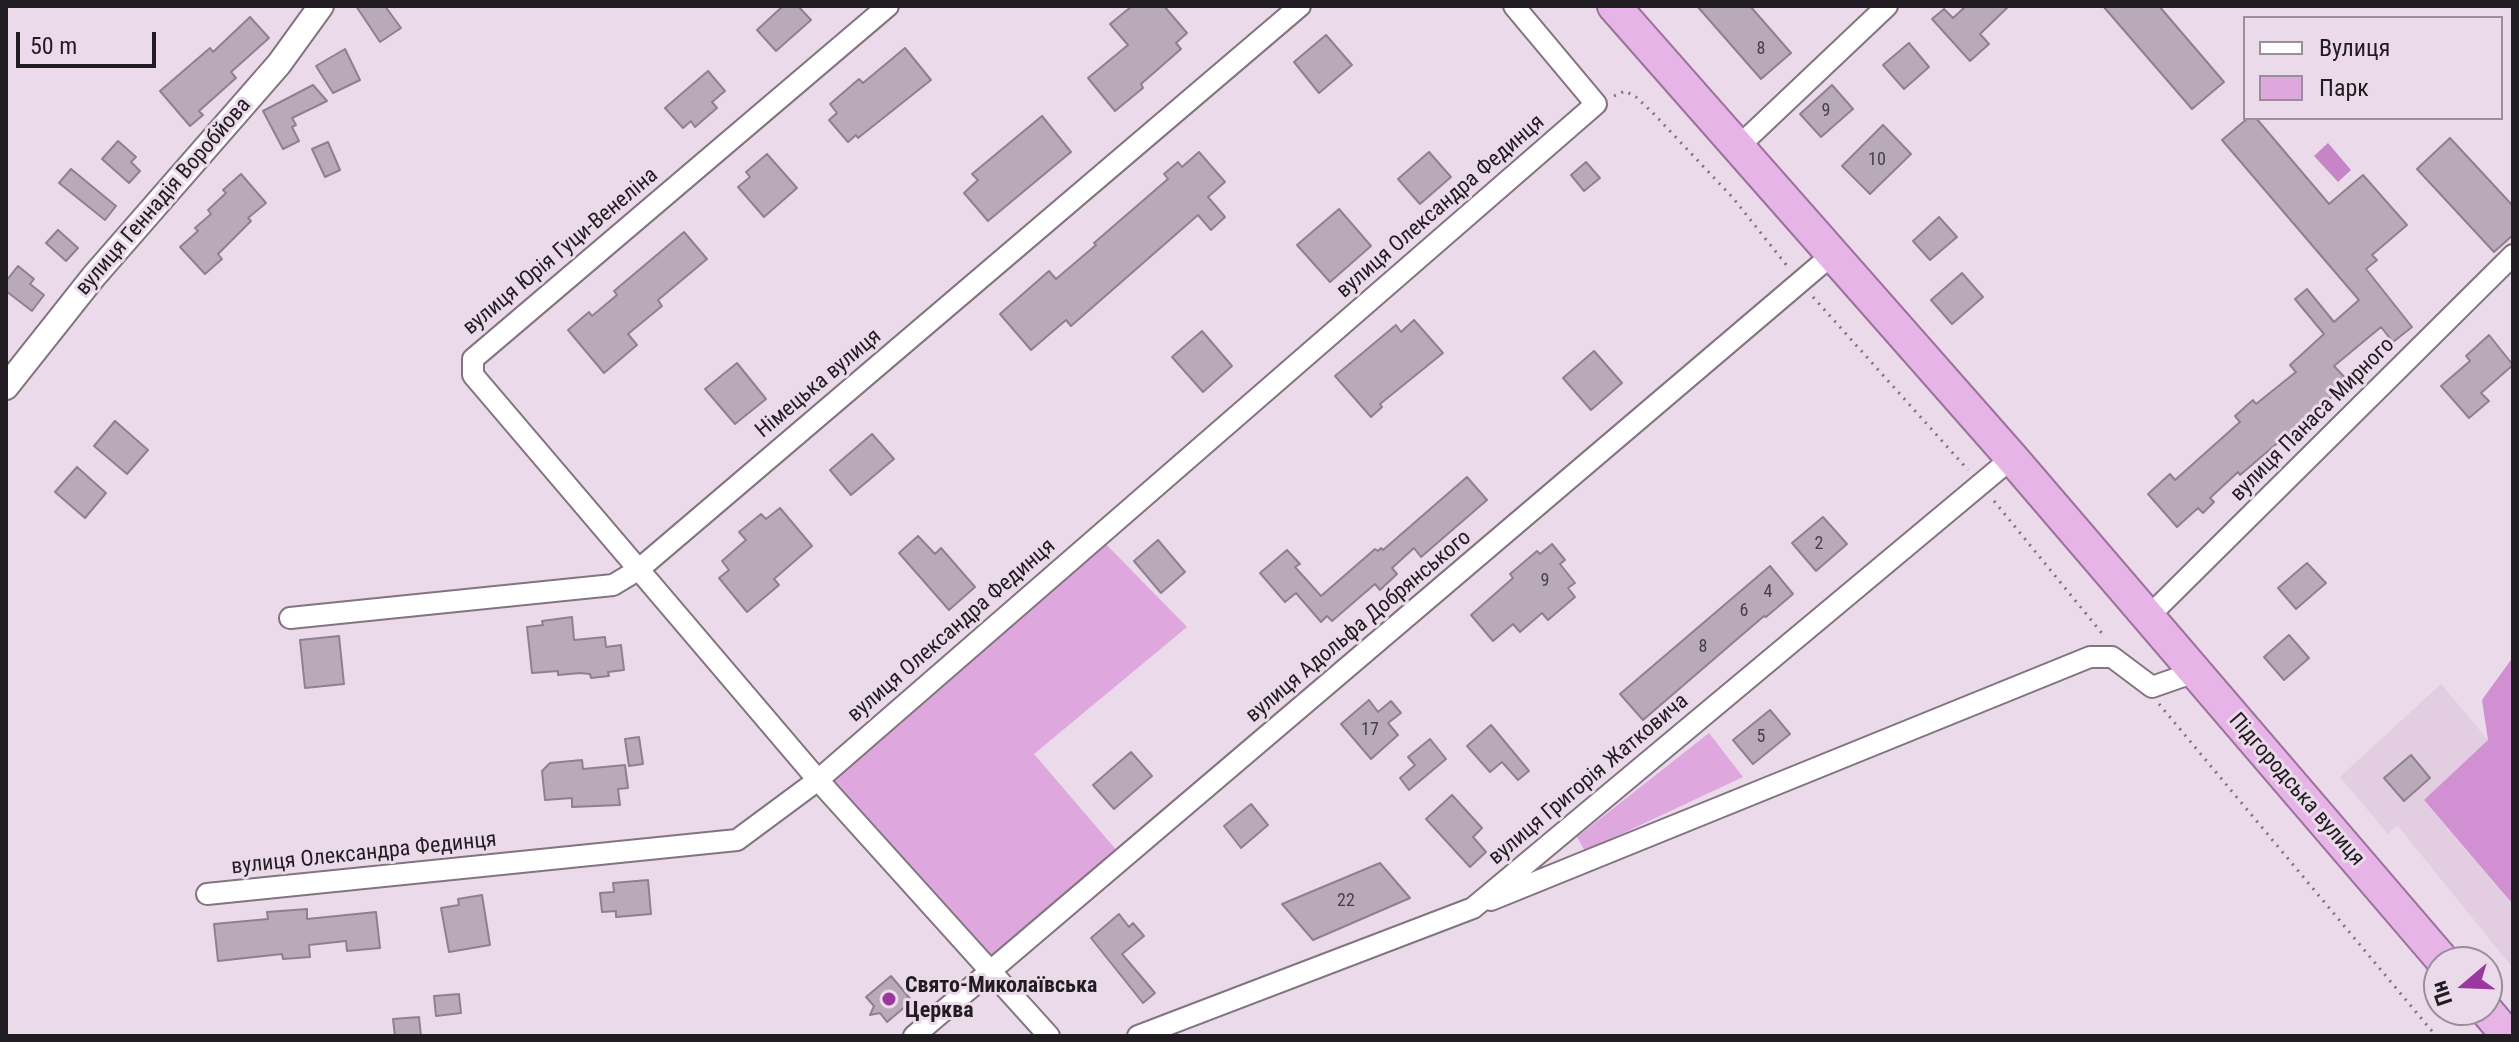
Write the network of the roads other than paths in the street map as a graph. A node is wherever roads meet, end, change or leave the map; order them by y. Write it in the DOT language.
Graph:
graph roads {
  1 [pos="321,6"];
  2 [pos="888,6"];
  3 [pos="1300,6"];
  4 [pos="1514,6"];
  5 [pos="1614,6"];
  6 [pos="1887,6"];
  7 [pos="1738,147"];
  8 [pos="1833,254"];
  9 [pos="2513,255"];
  10 [pos="6,387"];
  11 [pos="2012,458"];
  12 [pos="638,570"];
  13 [pos="290,618"];
  14 [pos="2147,618"];
  15 [pos="2195,672"];
  16 [pos="818,780"];
  17 [pos="207,894"];
  18 [pos="1473,908"];
  19 [pos="2430,946"];
  20 [pos="991,972"];
  21 [pos="914,1036"];
  22 [pos="1049,1036"];
  23 [pos="1138,1036"];
  1 -- 10 [label="street, вулиця Геннадія Воробйова"];
  2 -- 12 [label="street, вулиця Юрія Гуци-Венеліна"];
  3 -- 12 [label="street, Німецька вулиця"];
  4 -- 16 [label="street, вулиця Олександра Фединця"];
  5 -- 7 [label="highway, Підгородська вулиця"];
  6 -- 7 [label="street"];
  7 -- 8 [label="highway, Підгородська вулиця"];
  8 -- 11 [label="highway, Підгородська вулиця"];
  8 -- 20 [label="street, вулиця Адольфа Добрянського"];
  9 -- 14 [label="street, вулиця Панаса Мирного"];
  11 -- 14 [label="highway, Підгородська вулиця"];
  11 -- 18 [label="street, вулиця Григорія Жатковича"];
  12 -- 13 [label="street, Німецька вулиця"];
  12 -- 16 [label="street, вулиця Юрія Гуци-Венеліна"];
  14 -- 15 [label="highway, Підгородська вулиця"];
  15 -- 18 [label="street"];
  15 -- 19 [label="highway, Підгородська вулиця"];
  16 -- 17 [label="street, вулиця Олександра Фединця"];
  16 -- 20 [label="street, вулиця Юрія Гуци-Венеліна"];
  18 -- 23 [label="street, вулиця Григорія Жатковича"];
  20 -- 21 [label="street, вулиця Адольфа Добрянського"];
  20 -- 22 [label="street"];
}
